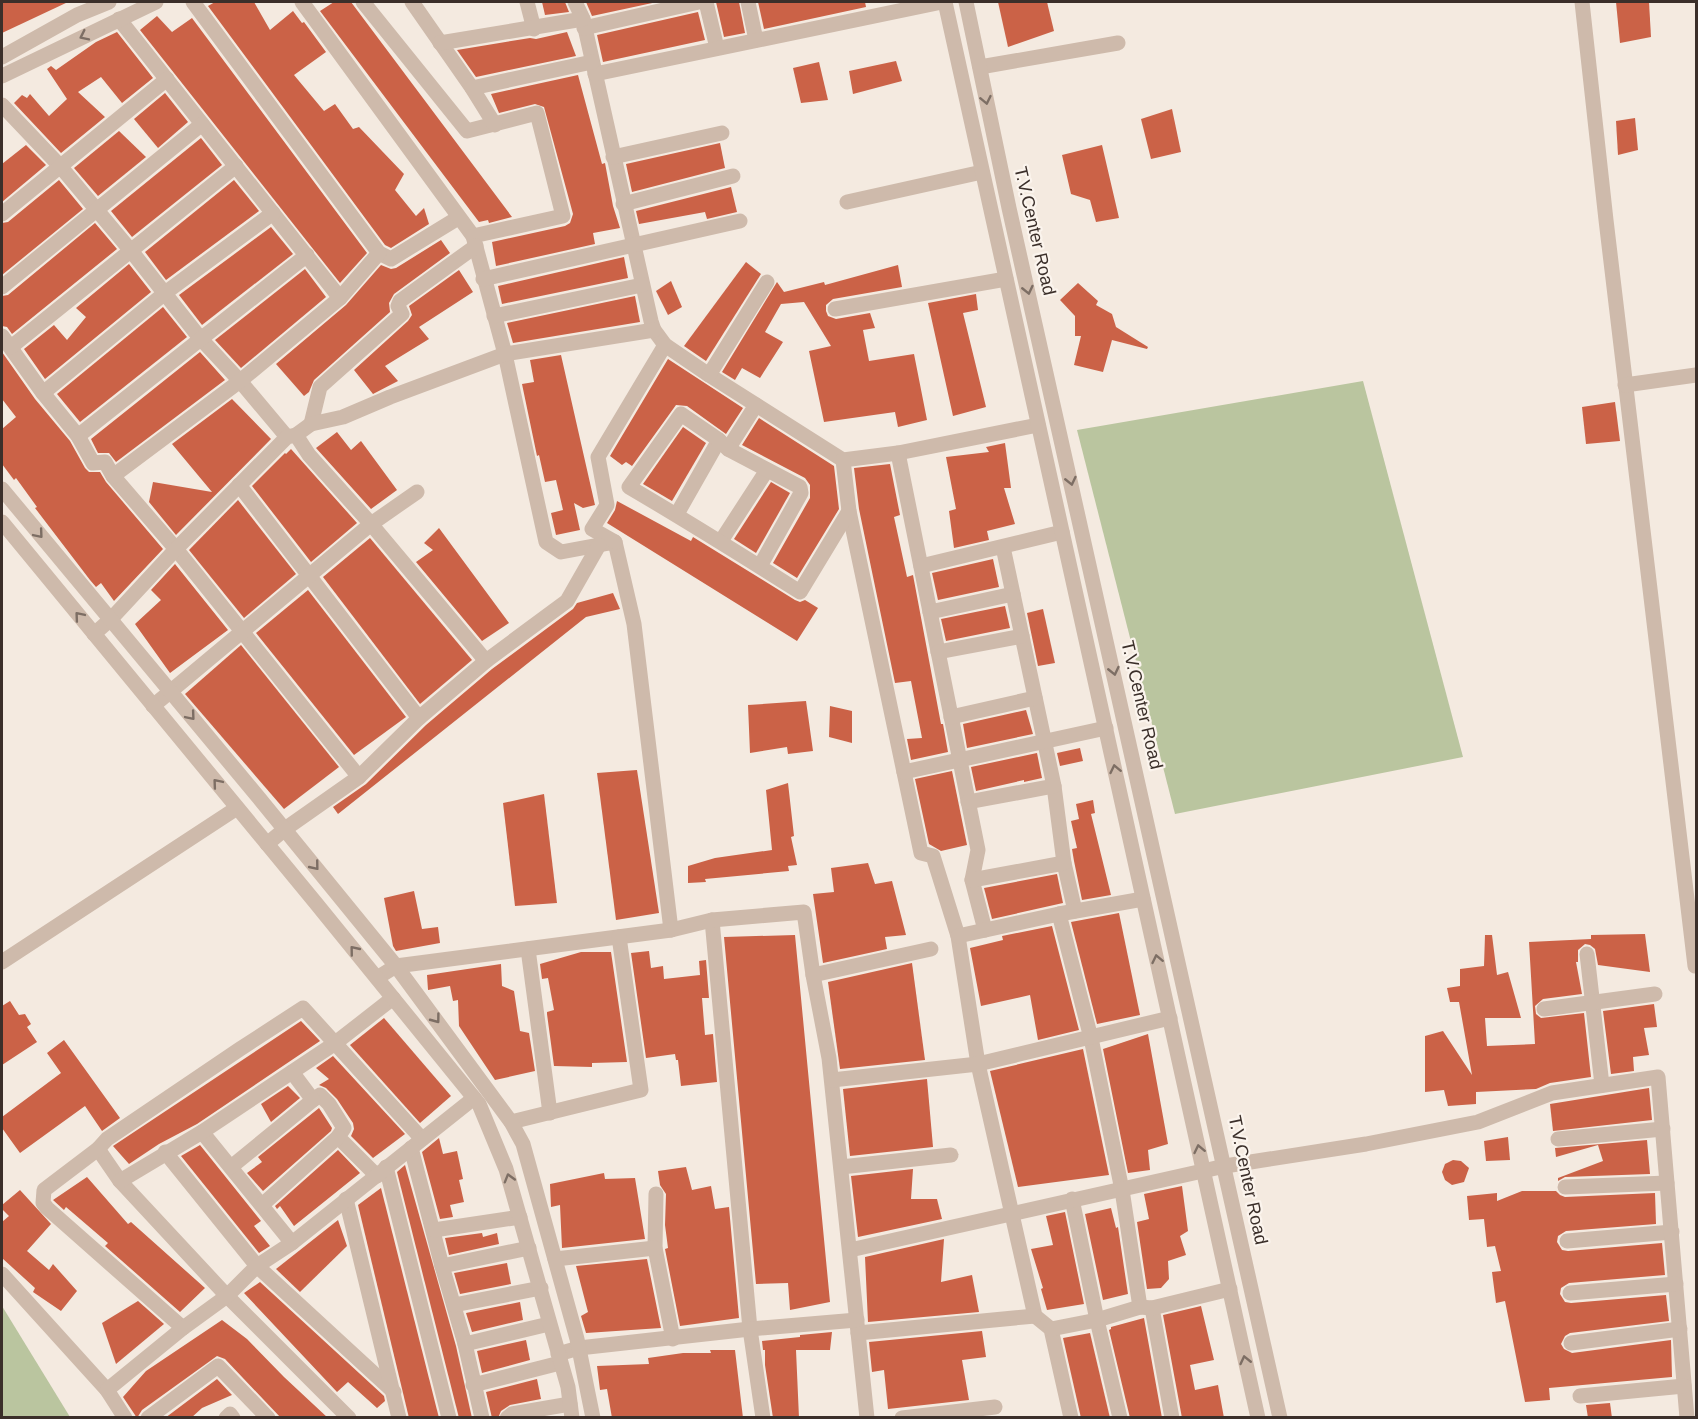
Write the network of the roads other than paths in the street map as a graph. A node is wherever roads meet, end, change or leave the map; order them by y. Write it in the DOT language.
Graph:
graph roads {
  1 [pos="109,2"];
  2 [pos="156,2"];
  3 [pos="193,2"];
  4 [pos="363,2"];
  5 [pos="412,2"];
  6 [pos="527,2"];
  7 [pos="575,2"];
  8 [pos="699,2"];
  9 [pos="706,2"];
  10 [pos="748,2"];
  11 [pos="943,2"];
  12 [pos="966,2"];
  13 [pos="1582,2"];
  14 [pos="308,4"];
  15 [pos="88,6"];
  16 [pos="879,8"];
  17 [pos="119,19"];
  18 [pos="584,24"];
  19 [pos="534,29"];
  20 [pos="756,40"];
  21 [pos="1118,43"];
  22 [pos="440,44"];
  23 [pos="717,48"];
  24 [pos="2,57"];
  25 [pos="980,67"];
  26 [pos="593,68"];
  27 [pos="2,76"];
  28 [pos="167,79"];
  29 [pos="472,87"];
  30 [pos="2,105"];
  31 [pos="202,124"];
  32 [pos="495,125"];
  33 [pos="722,133"];
  34 [pos="614,157"];
  35 [pos="60,166"];
  36 [pos="236,166"];
  37 [pos="982,172"];
  38 [pos="733,176"];
  39 [pos="847,202"];
  40 [pos="623,204"];
  41 [pos="96,210"];
  42 [pos="273,213"];
  43 [pos="2,214"];
  44 [pos="458,218"];
  45 [pos="740,222"];
  46 [pos="475,241"];
  47 [pos="633,244"];
  48 [pos="132,252"];
  49 [pos="379,253"];
  50 [pos="307,255"];
  51 [pos="483,279"];
  52 [pos="1006,279"];
  53 [pos="767,282"];
  54 [pos="642,285"];
  55 [pos="2,287"];
  56 [pos="165,293"];
  57 [pos="340,298"];
  58 [pos="836,309"];
  59 [pos="494,316"];
  60 [pos="654,330"];
  61 [pos="200,338"];
  62 [pos="6,341"];
  63 [pos="665,345"];
  64 [pos="505,354"];
  65 [pos="709,375"];
  66 [pos="1696,375"];
  67 [pos="240,381"];
  68 [pos="1625,385"];
  69 [pos="43,393"];
  70 [pos="756,405"];
  71 [pos="311,424"];
  72 [pos="1038,425"];
  73 [pos="78,436"];
  74 [pos="292,436"];
  75 [pos="723,445"];
  76 [pos="898,453"];
  77 [pos="843,460"];
  78 [pos="767,470"];
  79 [pos="113,476"];
  80 [pos="239,485"];
  81 [pos="2,489"];
  82 [pos="417,492"];
  83 [pos="849,511"];
  84 [pos="676,514"];
  85 [pos="2,522"];
  86 [pos="371,524"];
  87 [pos="1062,532"];
  88 [pos="721,541"];
  89 [pos="615,542"];
  90 [pos="598,545"];
  91 [pos="1003,547"];
  92 [pos="176,549"];
  93 [pos="760,566"];
  94 [pos="921,566"];
  95 [pos="308,575"];
  96 [pos="1013,594"];
  97 [pos="930,612"];
  98 [pos="111,620"];
  99 [pos="241,631"];
  100 [pos="94,634"];
  101 [pos="1022,636"];
  102 [pos="938,652"];
  103 [pos="486,661"];
  104 [pos="171,692"];
  105 [pos="1035,698"];
  106 [pos="153,706"];
  107 [pos="951,717"];
  108 [pos="419,718"];
  109 [pos="1106,728"];
  110 [pos="1044,742"];
  111 [pos="960,761"];
  112 [pos="904,772"];
  113 [pos="359,777"];
  114 [pos="1054,786"];
  115 [pos="968,802"];
  116 [pos="237,808"];
  117 [pos="285,829"];
  118 [pos="267,844"];
  119 [pos="1064,863"];
  120 [pos="972,880"];
  121 [pos="1143,899"];
  122 [pos="1075,911"];
  123 [pos="1059,914"];
  124 [pos="712,920"];
  125 [pos="671,930"];
  126 [pos="985,930"];
  127 [pos="958,936"];
  128 [pos="619,937"];
  129 [pos="528,949"];
  130 [pos="931,949"];
  131 [pos="1587,954"];
  132 [pos="2,962"];
  133 [pos="396,966"];
  134 [pos="1695,966"];
  135 [pos="813,975"];
  136 [pos="377,978"];
  137 [pos="1655,994"];
  138 [pos="393,998"];
  139 [pos="1593,1003"];
  140 [pos="1544,1009"];
  141 [pos="1170,1018"];
  142 [pos="1091,1038"];
  143 [pos="334,1044"];
  144 [pos="978,1064"];
  145 [pos="292,1072"];
  146 [pos="832,1080"];
  147 [pos="1602,1085"];
  148 [pos="474,1098"];
  149 [pos="313,1100"];
  150 [pos="550,1113"];
  151 [pos="511,1122"];
  152 [pos="1663,1129"];
  153 [pos="202,1131"];
  154 [pos="338,1137"];
  155 [pos="1558,1139"];
  156 [pos="416,1143"];
  157 [pos="98,1149"];
  158 [pos="165,1152"];
  159 [pos="951,1155"];
  160 [pos="1225,1166"];
  161 [pos="231,1167"];
  162 [pos="841,1167"];
  163 [pos="382,1172"];
  164 [pos="1204,1172"];
  165 [pos="120,1180"];
  166 [pos="1667,1183"];
  167 [pos="1565,1186"];
  168 [pos="1122,1190"];
  169 [pos="656,1194"];
  170 [pos="346,1199"];
  171 [pos="1072,1199"];
  172 [pos="262,1205"];
  173 [pos="1012,1213"];
  174 [pos="520,1217"];
  175 [pos="434,1230"];
  176 [pos="1671,1232"];
  177 [pos="1567,1241"];
  178 [pos="292,1243"];
  179 [pos="529,1248"];
  180 [pos="655,1248"];
  181 [pos="850,1250"];
  182 [pos="555,1259"];
  183 [pos="257,1266"];
  184 [pos="442,1266"];
  185 [pos="2,1274"];
  186 [pos="1676,1284"];
  187 [pos="541,1288"];
  188 [pos="1230,1289"];
  189 [pos="1570,1293"];
  190 [pos="227,1296"];
  191 [pos="454,1305"];
  192 [pos="1146,1307"];
  193 [pos="1035,1316"];
  194 [pos="1097,1320"];
  195 [pos="549,1324"];
  196 [pos="857,1327"];
  197 [pos="183,1328"];
  198 [pos="750,1329"];
  199 [pos="1051,1329"];
  200 [pos="1680,1329"];
  201 [pos="674,1339"];
  202 [pos="1571,1343"];
  203 [pos="465,1344"];
  204 [pos="579,1348"];
  205 [pos="559,1358"];
  206 [pos="473,1384"];
  207 [pos="1684,1386"];
  208 [pos="107,1390"];
  209 [pos="394,1392"];
  210 [pos="1580,1396"];
  211 [pos="995,1407"];
  212 [pos="571,1411"];
  213 [pos="124,1418"];
  214 [pos="148,1418"];
  215 [pos="226,1418"];
  216 [pos="232,1418"];
  217 [pos="268,1418"];
  218 [pos="349,1418"];
  219 [pos="399,1418"];
  220 [pos="449,1418"];
  221 [pos="482,1418"];
  222 [pos="507,1418"];
  223 [pos="592,1418"];
  224 [pos="764,1418"];
  225 [pos="867,1418"];
  226 [pos="902,1418"];
  227 [pos="1071,1418"];
  228 [pos="1120,1418"];
  229 [pos="1172,1418"];
  230 [pos="1258,1418"];
  231 [pos="1280,1418"];
  232 [pos="1687,1418"];
  1 -- 15 [label="street"];
  2 -- 17 [label="street"];
  3 -- 49 [label="street"];
  4 -- 32 [label="street"];
  5 -- 22 [label="street"];
  6 -- 19 [label="street"];
  7 -- 18 [label="street"];
  8 -- 18 [label="street"];
  9 -- 23 [label="street"];
  10 -- 20 [label="street"];
  11 -- 16 [label="street"];
  11 -- 37 [label="street"];
  12 -- 25 [label="street, T.V.Center Road"];
  13 -- 68 [label="street"];
  14 -- 44 [label="street"];
  15 -- 24 [label="street"];
  16 -- 20 [label="street"];
  17 -- 27 [label="street, one-way"];
  17 -- 28 [label="street"];
  18 -- 19 [label="street"];
  18 -- 26 [label="street"];
  19 -- 22 [label="street"];
  20 -- 23 [label="street"];
  21 -- 25 [label="street"];
  22 -- 29 [label="street"];
  23 -- 26 [label="street"];
  25 -- 160 [label="street, T.V.Center Road, one-way"];
  26 -- 29 [label="street"];
  26 -- 34 [label="street"];
  28 -- 31 [label="street"];
  28 -- 35 [label="street"];
  29 -- 32 [label="street"];
  30 -- 35 [label="street"];
  31 -- 36 [label="street"];
  31 -- 41 [label="street"];
  32 -- 46 [label="street"];
  33 -- 34 [label="street"];
  34 -- 40 [label="street"];
  35 -- 41 [label="street"];
  35 -- 43 [label="street"];
  36 -- 42 [label="street"];
  36 -- 48 [label="street"];
  37 -- 39 [label="street"];
  37 -- 52 [label="street"];
  38 -- 40 [label="street"];
  40 -- 47 [label="street"];
  41 -- 48 [label="street"];
  41 -- 55 [label="street"];
  42 -- 50 [label="street"];
  42 -- 56 [label="street"];
  44 -- 46 [label="street"];
  44 -- 49 [label="street"];
  45 -- 47 [label="street"];
  46 -- 51 [label="street"];
  46 -- 71 [label="street"];
  47 -- 51 [label="street"];
  47 -- 54 [label="street"];
  48 -- 56 [label="street"];
  48 -- 62 [label="street"];
  49 -- 57 [label="street"];
  50 -- 57 [label="street"];
  50 -- 61 [label="street"];
  51 -- 59 [label="street"];
  52 -- 58 [label="street"];
  52 -- 72 [label="street"];
  53 -- 65 [label="street"];
  54 -- 59 [label="street"];
  54 -- 60 [label="street"];
  56 -- 61 [label="street"];
  56 -- 69 [label="street"];
  57 -- 67 [label="street"];
  59 -- 64 [label="street"];
  60 -- 63 [label="street"];
  60 -- 64 [label="street"];
  61 -- 67 [label="street"];
  61 -- 73 [label="street"];
  62 -- 69 [label="street"];
  63 -- 65 [label="street"];
  63 -- 89 [label="street"];
  64 -- 71 [label="street"];
  64 -- 90 [label="street"];
  65 -- 70 [label="street"];
  66 -- 68 [label="street"];
  67 -- 74 [label="street"];
  67 -- 79 [label="street"];
  68 -- 134 [label="street"];
  69 -- 73 [label="street"];
  70 -- 75 [label="street"];
  70 -- 77 [label="street"];
  71 -- 74 [label="street"];
  72 -- 76 [label="street"];
  72 -- 87 [label="street"];
  73 -- 79 [label="street"];
  74 -- 80 [label="street"];
  74 -- 86 [label="street"];
  75 -- 78 [label="street"];
  75 -- 84 [label="street"];
  75 -- 84 [label="street"];
  76 -- 77 [label="street"];
  76 -- 94 [label="street"];
  77 -- 83 [label="street"];
  78 -- 88 [label="street"];
  78 -- 93 [label="street"];
  79 -- 92 [label="street"];
  80 -- 92 [label="street"];
  80 -- 95 [label="street"];
  81 -- 98 [label="street, one-way"];
  82 -- 86 [label="street"];
  83 -- 93 [label="street"];
  83 -- 112 [label="street"];
  84 -- 88 [label="street"];
  100 -- 85 [label="street, one-way"];
  86 -- 95 [label="street"];
  86 -- 103 [label="street"];
  87 -- 91 [label="street"];
  87 -- 109 [label="street"];
  88 -- 93 [label="street"];
  89 -- 90 [label="street"];
  89 -- 125 [label="street"];
  90 -- 103 [label="street"];
  91 -- 94 [label="street"];
  91 -- 96 [label="street"];
  92 -- 98 [label="street"];
  92 -- 99 [label="street"];
  94 -- 97 [label="street"];
  95 -- 99 [label="street"];
  95 -- 108 [label="street"];
  96 -- 97 [label="street"];
  96 -- 101 [label="street"];
  97 -- 102 [label="street"];
  98 -- 100 [label="street"];
  98 -- 104 [label="street"];
  99 -- 104 [label="street"];
  99 -- 113 [label="street"];
  100 -- 106 [label="street"];
  101 -- 102 [label="street"];
  101 -- 105 [label="street"];
  102 -- 107 [label="street"];
  103 -- 108 [label="street"];
  104 -- 106 [label="street"];
  104 -- 117 [label="street, one-way"];
  105 -- 107 [label="street"];
  105 -- 110 [label="street"];
  116 -- 106 [label="street, one-way"];
  107 -- 111 [label="street"];
  108 -- 113 [label="street"];
  109 -- 110 [label="street"];
  121 -- 109 [label="street, one-way"];
  110 -- 111 [label="street"];
  110 -- 114 [label="street"];
  111 -- 112 [label="street"];
  111 -- 115 [label="street"];
  112 -- 127 [label="street"];
  113 -- 117 [label="street"];
  114 -- 115 [label="street"];
  114 -- 119 [label="street"];
  115 -- 120 [label="street"];
  116 -- 118 [label="street"];
  116 -- 132 [label="street"];
  117 -- 118 [label="street"];
  117 -- 133 [label="street, one-way"];
  136 -- 118 [label="street, one-way"];
  119 -- 120 [label="street"];
  119 -- 122 [label="street"];
  120 -- 126 [label="street"];
  121 -- 122 [label="street"];
  141 -- 121 [label="street, one-way"];
  122 -- 123 [label="street"];
  123 -- 126 [label="street"];
  123 -- 142 [label="street"];
  124 -- 125 [label="street"];
  124 -- 135 [label="street"];
  124 -- 198 [label="street"];
  125 -- 128 [label="street"];
  126 -- 127 [label="street"];
  127 -- 144 [label="street"];
  128 -- 129 [label="street"];
  128 -- 150 [label="street"];
  129 -- 133 [label="street"];
  129 -- 150 [label="street"];
  130 -- 135 [label="street"];
  131 -- 139 [label="street"];
  133 -- 136 [label="street"];
  133 -- 151 [label="street, one-way"];
  135 -- 146 [label="street"];
  136 -- 138 [label="street"];
  137 -- 139 [label="street"];
  138 -- 143 [label="street"];
  138 -- 148 [label="street"];
  139 -- 140 [label="street"];
  139 -- 147 [label="street"];
  141 -- 142 [label="street"];
  164 -- 141 [label="street, one-way"];
  142 -- 144 [label="street"];
  142 -- 168 [label="street"];
  143 -- 145 [label="street"];
  143 -- 156 [label="street"];
  143 -- 157 [label="street"];
  144 -- 146 [label="street"];
  144 -- 173 [label="street"];
  145 -- 149 [label="street"];
  145 -- 153 [label="street"];
  146 -- 162 [label="street"];
  147 -- 152 [label="street"];
  147 -- 160 [label="street"];
  148 -- 156 [label="street"];
  174 -- 148 [label="street, one-way"];
  149 -- 154 [label="street"];
  149 -- 161 [label="street"];
  150 -- 151 [label="street"];
  151 -- 182 [label="street"];
  152 -- 155 [label="street"];
  152 -- 166 [label="street"];
  153 -- 158 [label="street"];
  153 -- 161 [label="street"];
  154 -- 163 [label="street"];
  154 -- 172 [label="street"];
  156 -- 163 [label="street"];
  156 -- 175 [label="street"];
  157 -- 165 [label="street"];
  157 -- 197 [label="street"];
  158 -- 165 [label="street"];
  158 -- 183 [label="street"];
  159 -- 162 [label="street"];
  160 -- 164 [label="street"];
  160 -- 231 [label="street, T.V.Center Road"];
  161 -- 172 [label="street"];
  162 -- 181 [label="street"];
  163 -- 170 [label="street"];
  163 -- 220 [label="street"];
  164 -- 168 [label="street"];
  164 -- 188 [label="street"];
  165 -- 190 [label="street"];
  166 -- 167 [label="street"];
  166 -- 176 [label="street"];
  168 -- 171 [label="street"];
  168 -- 192 [label="street"];
  169 -- 180 [label="street"];
  170 -- 178 [label="street"];
  170 -- 209 [label="street"];
  171 -- 173 [label="street"];
  171 -- 194 [label="street"];
  172 -- 178 [label="street"];
  173 -- 181 [label="street"];
  173 -- 193 [label="street"];
  174 -- 175 [label="street"];
  174 -- 179 [label="street"];
  175 -- 184 [label="street"];
  176 -- 177 [label="street"];
  176 -- 186 [label="street"];
  178 -- 183 [label="street"];
  179 -- 184 [label="street"];
  179 -- 187 [label="street"];
  180 -- 182 [label="street"];
  180 -- 201 [label="street"];
  181 -- 196 [label="street"];
  182 -- 204 [label="street"];
  183 -- 190 [label="street"];
  183 -- 209 [label="street"];
  184 -- 191 [label="street"];
  185 -- 208 [label="street"];
  186 -- 189 [label="street"];
  186 -- 200 [label="street"];
  187 -- 191 [label="street"];
  187 -- 195 [label="street"];
  188 -- 192 [label="street"];
  230 -- 188 [label="street, one-way"];
  190 -- 197 [label="street"];
  190 -- 218 [label="street"];
  191 -- 203 [label="street"];
  192 -- 194 [label="street"];
  192 -- 229 [label="street"];
  193 -- 196 [label="street"];
  193 -- 199 [label="street"];
  194 -- 199 [label="street"];
  194 -- 228 [label="street"];
  195 -- 203 [label="street"];
  195 -- 205 [label="street"];
  196 -- 198 [label="street"];
  196 -- 225 [label="street"];
  197 -- 208 [label="street"];
  198 -- 201 [label="street"];
  198 -- 224 [label="street"];
  199 -- 227 [label="street"];
  200 -- 202 [label="street"];
  200 -- 207 [label="street"];
  201 -- 204 [label="street"];
  203 -- 206 [label="street"];
  204 -- 205 [label="street"];
  204 -- 223 [label="street"];
  205 -- 206 [label="street"];
  205 -- 212 [label="street"];
  206 -- 221 [label="street"];
  207 -- 210 [label="street"];
  207 -- 232 [label="street"];
  208 -- 213 [label="street"];
  209 -- 219 [label="street"];
  211 -- 226 [label="street"];
  212 -- 222 [label="street"];
  214 -- 217 [label="street"];
  215 -- 216 [label="street"];
}
